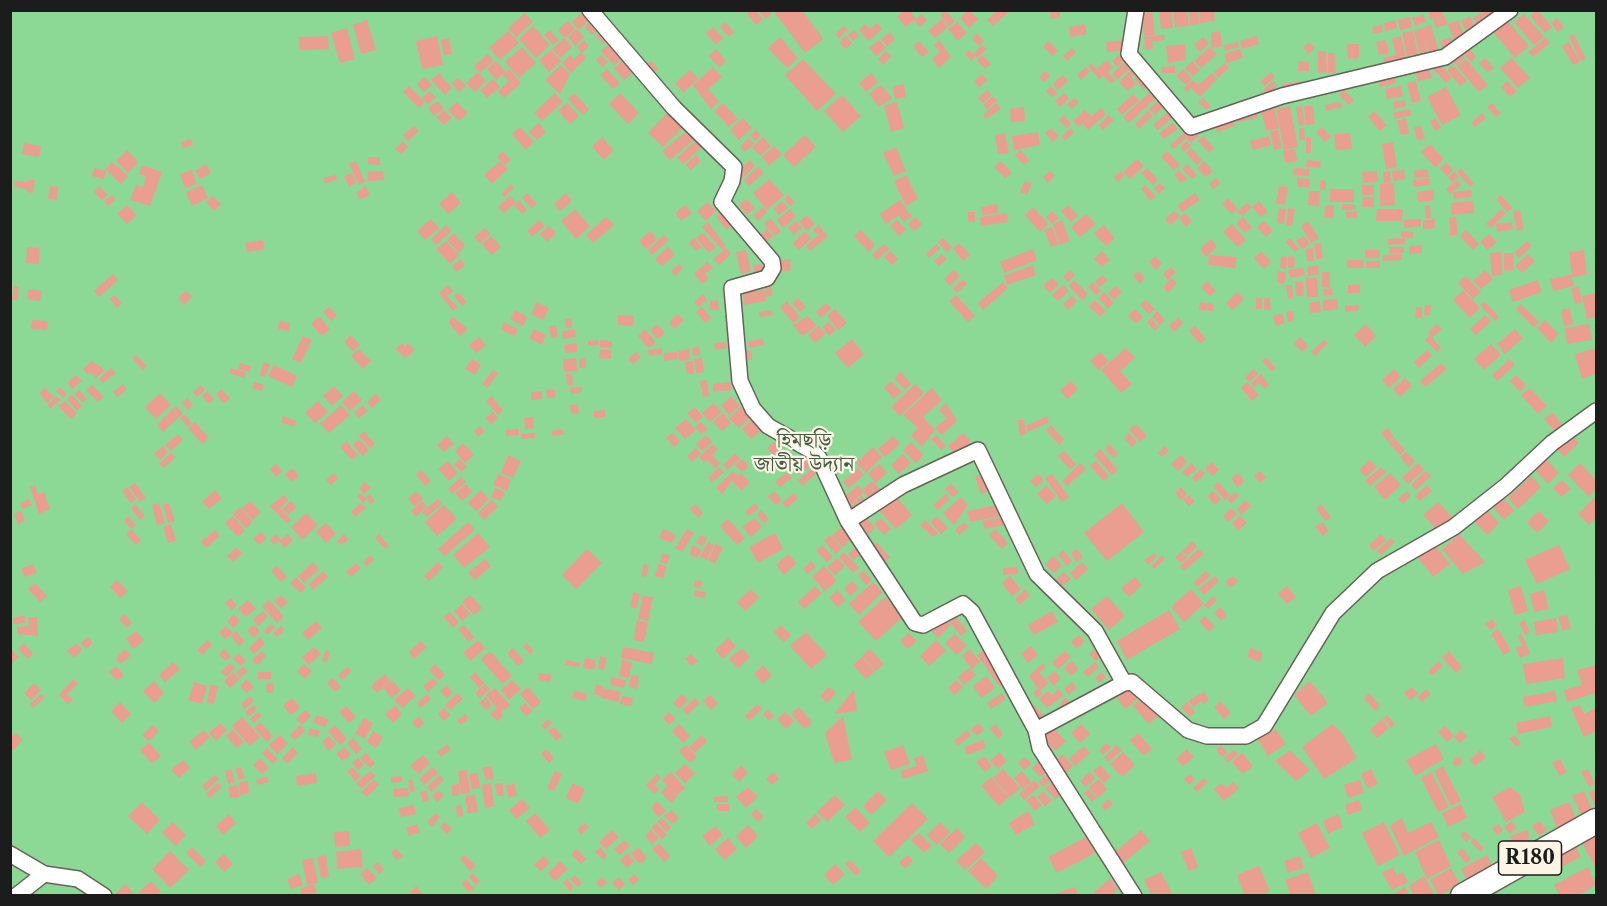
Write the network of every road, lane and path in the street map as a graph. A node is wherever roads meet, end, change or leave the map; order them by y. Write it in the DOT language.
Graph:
graph roads {
  1 [pos="590,10"];
  2 [pos="1136,10"];
  3 [pos="1510,10"];
  4 [pos="1596,411"];
  5 [pos="848,521"];
  6 [pos="1124,683"];
  7 [pos="1036,730"];
  8 [pos="1596,821"];
  9 [pos="10,854"];
  10 [pos="44,874"];
  11 [pos="16,896"];
  12 [pos="104,896"];
  13 [pos="1134,896"];
  14 [pos="1463,896"];
  1 -- 5 [label="street"];
  2 -- 3 [label="street"];
  4 -- 6 [label="street"];
  5 -- 6 [label="street"];
  5 -- 7 [label="street"];
  6 -- 7 [label="street"];
  7 -- 13 [label="street"];
  8 -- 14 [label="main road, R180"];
  9 -- 10 [label="street"];
  10 -- 11 [label="street"];
  10 -- 12 [label="street"];
}
